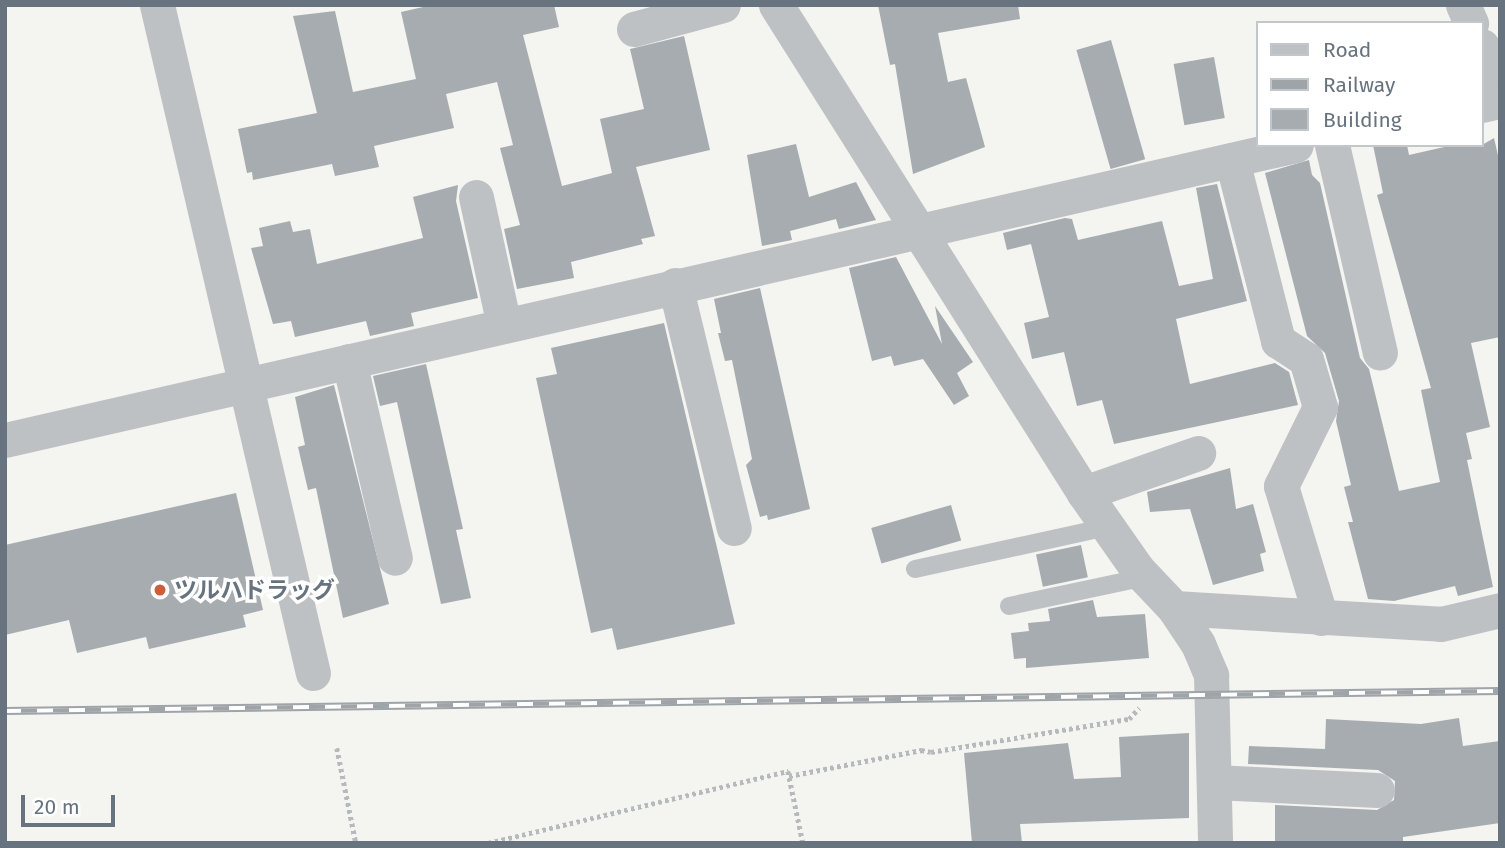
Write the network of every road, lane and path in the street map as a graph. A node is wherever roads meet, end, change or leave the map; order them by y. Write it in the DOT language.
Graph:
graph roads {
  1 [pos="157,5"];
  2 [pos="723,5"];
  3 [pos="776,5"];
  4 [pos="1463,5"];
  5 [pos="1470,21"];
  6 [pos="634,29"];
  7 [pos="1484,50"];
  8 [pos="1500,83"];
  9 [pos="1287,147"];
  10 [pos="1332,147"];
  11 [pos="1232,160"];
  12 [pos="476,197"];
  13 [pos="915,231"];
  14 [pos="675,285"];
  15 [pos="504,325"];
  16 [pos="1380,353"];
  17 [pos="349,361"];
  18 [pos="247,385"];
  19 [pos="5,440"];
  20 [pos="1198,453"];
  21 [pos="1084,493"];
  22 [pos="1108,527"];
  23 [pos="734,528"];
  24 [pos="395,558"];
  25 [pos="915,569"];
  26 [pos="1145,577"];
  27 [pos="1009,606"];
  28 [pos="1174,608"];
  29 [pos="1500,610"];
  30 [pos="1321,618"];
  31 [pos="313,673"];
  32 [pos="1139,708"];
  33 [pos="337,748"];
  34 [pos="789,776"];
  35 [pos="1214,782"];
  36 [pos="1377,790"];
  37 [pos="356,843"];
  38 [pos="488,843"];
  39 [pos="803,843"];
  40 [pos="1214,843"];
  1 -- 18 [label="street"];
  2 -- 6 [label="street"];
  3 -- 13 [label="street"];
  4 -- 5 [label="street"];
  7 -- 8 [label="street"];
  9 -- 11 [label="street"];
  10 -- 16 [label="street"];
  11 -- 13 [label="street"];
  11 -- 30 [label="street"];
  12 -- 15 [label="street"];
  13 -- 14 [label="street"];
  13 -- 21 [label="street"];
  14 -- 15 [label="street"];
  14 -- 23 [label="street"];
  15 -- 17 [label="street"];
  17 -- 18 [label="street"];
  17 -- 24 [label="street"];
  18 -- 19 [label="street"];
  18 -- 31 [label="street"];
  20 -- 21 [label="street"];
  21 -- 22 [label="street"];
  22 -- 25 [label="lane"];
  22 -- 26 [label="street"];
  26 -- 27 [label="lane"];
  26 -- 28 [label="street"];
  28 -- 30 [label="street"];
  28 -- 35 [label="street"];
  29 -- 30 [label="street"];
  32 -- 34 [label="path"];
  33 -- 37 [label="path"];
  34 -- 38 [label="path"];
  34 -- 39 [label="path"];
  35 -- 36 [label="street"];
  35 -- 40 [label="street"];
}
